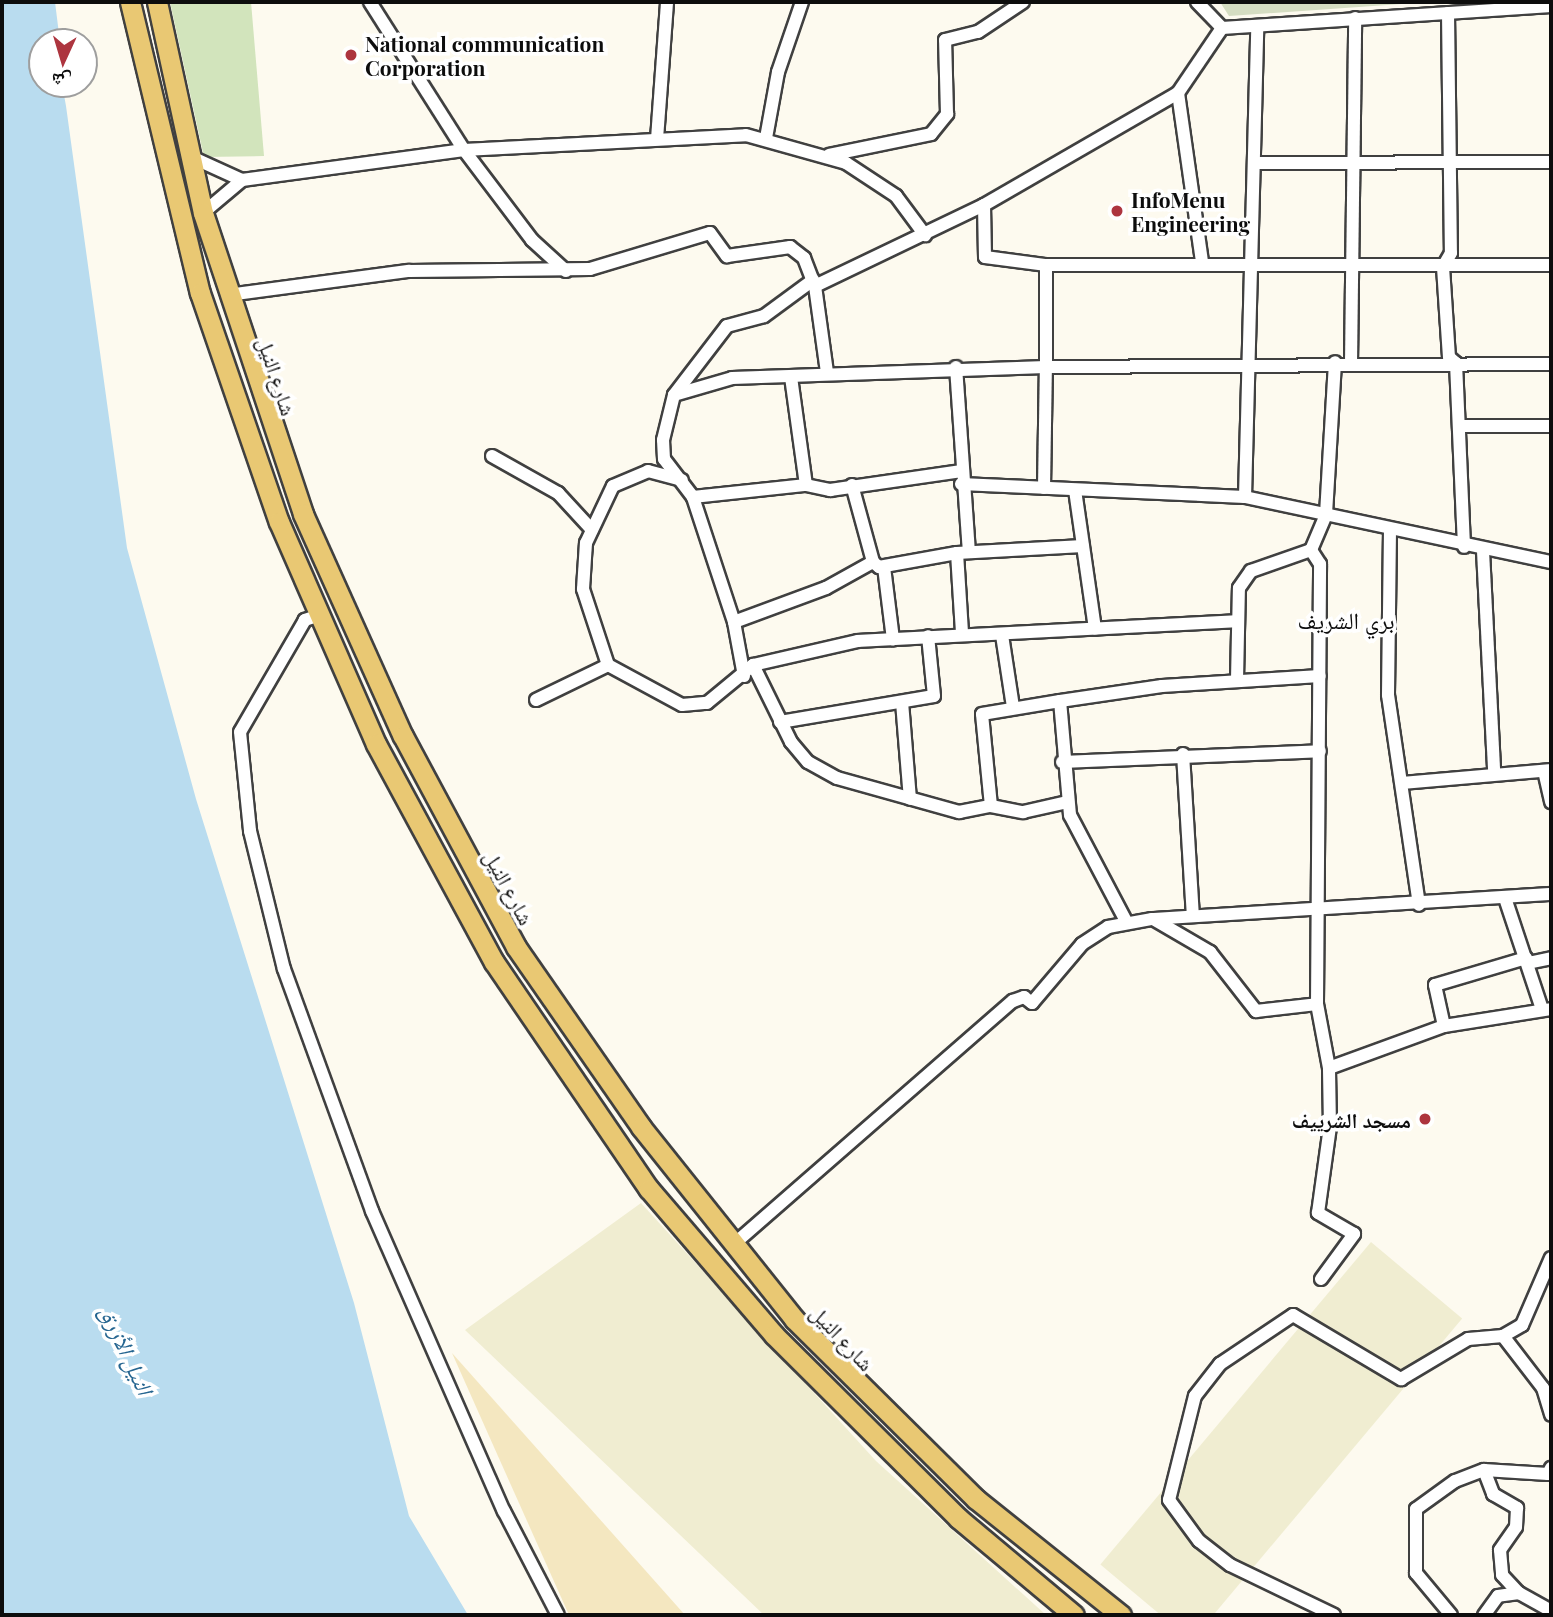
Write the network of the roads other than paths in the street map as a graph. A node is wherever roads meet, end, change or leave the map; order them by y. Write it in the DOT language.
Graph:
graph roads {
  1 [pos="130,2"];
  2 [pos="157,2"];
  3 [pos="370,2"];
  4 [pos="667,2"];
  5 [pos="802,2"];
  6 [pos="1020,2"];
  7 [pos="1197,2"];
  8 [pos="1551,6"];
  9 [pos="1448,13"];
  10 [pos="1355,18"];
  11 [pos="1222,28"];
  12 [pos="1257,28"];
  13 [pos="1178,93"];
  14 [pos="766,138"];
  15 [pos="657,139"];
  16 [pos="464,150"];
  17 [pos="829,155"];
  18 [pos="189,156"];
  19 [pos="1452,162"];
  20 [pos="1551,162"];
  21 [pos="1254,163"];
  22 [pos="1351,164"];
  23 [pos="242,180"];
  24 [pos="984,205"];
  25 [pos="203,213"];
  26 [pos="925,235"];
  27 [pos="1249,261"];
  28 [pos="1202,262"];
  29 [pos="1356,263"];
  30 [pos="1046,265"];
  31 [pos="1551,265"];
  32 [pos="1443,267"];
  33 [pos="566,271"];
  34 [pos="814,283"];
  35 [pos="228,295"];
  36 [pos="1335,362"];
  37 [pos="1351,363"];
  38 [pos="1456,363"];
  39 [pos="1551,364"];
  40 [pos="1250,365"];
  41 [pos="956,367"];
  42 [pos="1046,367"];
  43 [pos="827,372"];
  44 [pos="791,377"];
  45 [pos="674,395"];
  46 [pos="1461,426"];
  47 [pos="1551,426"];
  48 [pos="492,456"];
  49 [pos="961,471"];
  50 [pos="683,480"];
  51 [pos="961,484"];
  52 [pos="806,485"];
  53 [pos="852,485"];
  54 [pos="1044,488"];
  55 [pos="1074,490"];
  56 [pos="693,497"];
  57 [pos="1245,498"];
  58 [pos="1326,514"];
  59 [pos="592,530"];
  60 [pos="1390,530"];
  61 [pos="1083,546"];
  62 [pos="1464,547"];
  63 [pos="1311,550"];
  64 [pos="1483,551"];
  65 [pos="963,553"];
  66 [pos="1551,562"];
  67 [pos="878,565"];
  68 [pos="317,616"];
  69 [pos="1234,621"];
  70 [pos="734,622"];
  71 [pos="1095,629"];
  72 [pos="962,632"];
  73 [pos="1002,635"];
  74 [pos="928,636"];
  75 [pos="893,639"];
  76 [pos="608,665"];
  77 [pos="753,665"];
  78 [pos="1320,676"];
  79 [pos="744,677"];
  80 [pos="1237,680"];
  81 [pos="383,694"];
  82 [pos="536,700"];
  83 [pos="1060,701"];
  84 [pos="902,702"];
  85 [pos="357,703"];
  86 [pos="1013,708"];
  87 [pos="779,722"];
  88 [pos="403,736"];
  89 [pos="376,744"];
  90 [pos="1320,751"];
  91 [pos="1183,754"];
  92 [pos="1062,762"];
  93 [pos="1548,770"];
  94 [pos="1494,771"];
  95 [pos="1402,783"];
  96 [pos="910,799"];
  97 [pos="1068,802"];
  98 [pos="1551,802"];
  99 [pos="991,806"];
  100 [pos="1551,894"];
  101 [pos="1506,901"];
  102 [pos="1419,905"];
  103 [pos="1319,909"];
  104 [pos="1194,916"];
  105 [pos="1152,919"];
  106 [pos="1127,923"];
  107 [pos="1551,958"];
  108 [pos="1527,961"];
  109 [pos="1317,1004"];
  110 [pos="1546,1009"];
  111 [pos="1444,1026"];
  112 [pos="1329,1068"];
  113 [pos="641,1127"];
  114 [pos="618,1143"];
  115 [pos="663,1157"];
  116 [pos="640,1177"];
  117 [pos="734,1244"];
  118 [pos="1551,1258"];
  119 [pos="1321,1279"];
  120 [pos="1503,1336"];
  121 [pos="1551,1415"];
  122 [pos="1551,1468"];
  123 [pos="1484,1470"];
  124 [pos="1519,1593"];
  125 [pos="1551,1611"];
  126 [pos="558,1615"];
  127 [pos="1074,1615"];
  128 [pos="1121,1615"];
  129 [pos="1334,1615"];
  130 [pos="1451,1615"];
  131 [pos="1484,1615"];
  1 -- 68 [label="main road"];
  2 -- 18 [label="main road, شارع النيل"];
  3 -- 16 [label="street"];
  4 -- 15 [label="street"];
  5 -- 14 [label="street"];
  6 -- 17 [label="street"];
  7 -- 11 [label="street"];
  8 -- 9 [label="street"];
  9 -- 10 [label="street"];
  9 -- 19 [label="street"];
  10 -- 12 [label="street"];
  10 -- 22 [label="street"];
  11 -- 12 [label="street"];
  11 -- 13 [label="street"];
  12 -- 21 [label="street"];
  13 -- 24 [label="street"];
  13 -- 28 [label="street"];
  14 -- 15 [label="street"];
  14 -- 17 [label="street"];
  15 -- 16 [label="street"];
  16 -- 23 [label="street"];
  16 -- 33 [label="street"];
  17 -- 26 [label="street"];
  18 -- 23 [label="street"];
  18 -- 25 [label="main road, شارع النيل"];
  19 -- 20 [label="street"];
  19 -- 22 [label="street"];
  19 -- 32 [label="street"];
  21 -- 22 [label="street"];
  21 -- 27 [label="street"];
  22 -- 29 [label="street"];
  23 -- 25 [label="street"];
  24 -- 26 [label="street"];
  24 -- 30 [label="street"];
  25 -- 35 [label="main road, شارع النيل"];
  26 -- 34 [label="street"];
  27 -- 28 [label="street"];
  27 -- 29 [label="street"];
  27 -- 40 [label="street"];
  28 -- 30 [label="street"];
  29 -- 32 [label="street"];
  29 -- 37 [label="street"];
  30 -- 42 [label="street"];
  31 -- 32 [label="street"];
  32 -- 38 [label="street"];
  33 -- 34 [label="street"];
  33 -- 35 [label="street"];
  34 -- 43 [label="street"];
  34 -- 45 [label="street"];
  35 -- 81 [label="main road, شارع النيل"];
  36 -- 37 [label="street"];
  36 -- 40 [label="street"];
  36 -- 58 [label="street"];
  37 -- 38 [label="street"];
  38 -- 39 [label="street"];
  38 -- 46 [label="street"];
  40 -- 42 [label="street"];
  40 -- 57 [label="street"];
  41 -- 42 [label="street"];
  41 -- 43 [label="street"];
  41 -- 49 [label="street"];
  42 -- 54 [label="street"];
  43 -- 44 [label="street"];
  44 -- 45 [label="street"];
  44 -- 52 [label="street"];
  45 -- 50 [label="street"];
  46 -- 47 [label="street"];
  46 -- 62 [label="street"];
  48 -- 59 [label="street"];
  49 -- 51 [label="street"];
  49 -- 53 [label="street"];
  50 -- 56 [label="street"];
  50 -- 59 [label="street"];
  51 -- 54 [label="street"];
  51 -- 65 [label="street"];
  52 -- 53 [label="street"];
  52 -- 56 [label="street"];
  53 -- 67 [label="street"];
  54 -- 55 [label="street"];
  55 -- 57 [label="street"];
  55 -- 61 [label="street"];
  56 -- 70 [label="street"];
  57 -- 58 [label="street"];
  58 -- 60 [label="street"];
  58 -- 63 [label="street"];
  59 -- 76 [label="street"];
  60 -- 62 [label="street"];
  60 -- 95 [label="street"];
  61 -- 65 [label="street"];
  61 -- 71 [label="street"];
  62 -- 64 [label="street"];
  63 -- 69 [label="street"];
  63 -- 78 [label="street"];
  64 -- 66 [label="street"];
  64 -- 94 [label="street"];
  65 -- 67 [label="street"];
  65 -- 72 [label="street"];
  67 -- 70 [label="street"];
  67 -- 75 [label="street"];
  68 -- 85 [label="main road"];
  68 -- 126 [label="street"];
  69 -- 71 [label="street"];
  69 -- 80 [label="street"];
  70 -- 79 [label="street"];
  71 -- 73 [label="street"];
  72 -- 73 [label="street"];
  72 -- 74 [label="street"];
  73 -- 86 [label="street"];
  74 -- 75 [label="street"];
  74 -- 84 [label="street"];
  75 -- 77 [label="street"];
  76 -- 79 [label="street"];
  76 -- 82 [label="street"];
  77 -- 79 [label="street"];
  77 -- 87 [label="street"];
  78 -- 80 [label="street"];
  78 -- 90 [label="street"];
  80 -- 83 [label="street"];
  81 -- 85 [label="main road"];
  81 -- 88 [label="main road, شارع النيل"];
  83 -- 86 [label="street"];
  83 -- 92 [label="street"];
  84 -- 87 [label="street"];
  84 -- 96 [label="street"];
  85 -- 89 [label="main road"];
  86 -- 99 [label="street"];
  87 -- 96 [label="street"];
  88 -- 89 [label="main road"];
  88 -- 113 [label="main road, شارع النيل"];
  89 -- 114 [label="main road"];
  90 -- 91 [label="street"];
  90 -- 103 [label="street"];
  91 -- 92 [label="street"];
  91 -- 104 [label="street"];
  92 -- 97 [label="street"];
  93 -- 94 [label="street"];
  93 -- 98 [label="street"];
  94 -- 95 [label="street"];
  95 -- 102 [label="street"];
  96 -- 99 [label="street"];
  97 -- 99 [label="street"];
  97 -- 106 [label="street"];
  100 -- 101 [label="street"];
  101 -- 102 [label="street"];
  101 -- 108 [label="street"];
  102 -- 103 [label="street"];
  103 -- 104 [label="street"];
  103 -- 109 [label="street"];
  104 -- 105 [label="street"];
  105 -- 106 [label="street"];
  105 -- 109 [label="street"];
  106 -- 117 [label="street"];
  107 -- 108 [label="street"];
  108 -- 110 [label="street"];
  108 -- 111 [label="street"];
  109 -- 112 [label="street"];
  110 -- 111 [label="street"];
  111 -- 112 [label="street"];
  112 -- 119 [label="street"];
  113 -- 114 [label="main road"];
  113 -- 115 [label="main road, شارع النيل"];
  114 -- 116 [label="main road"];
  115 -- 116 [label="main road"];
  115 -- 117 [label="main road, شارع النيل"];
  116 -- 127 [label="main road"];
  117 -- 128 [label="main road, شارع النيل"];
  118 -- 120 [label="street"];
  120 -- 121 [label="street"];
  120 -- 129 [label="street"];
  122 -- 123 [label="street"];
  123 -- 124 [label="street"];
  123 -- 130 [label="street"];
  124 -- 125 [label="street"];
  124 -- 131 [label="street"];
}
